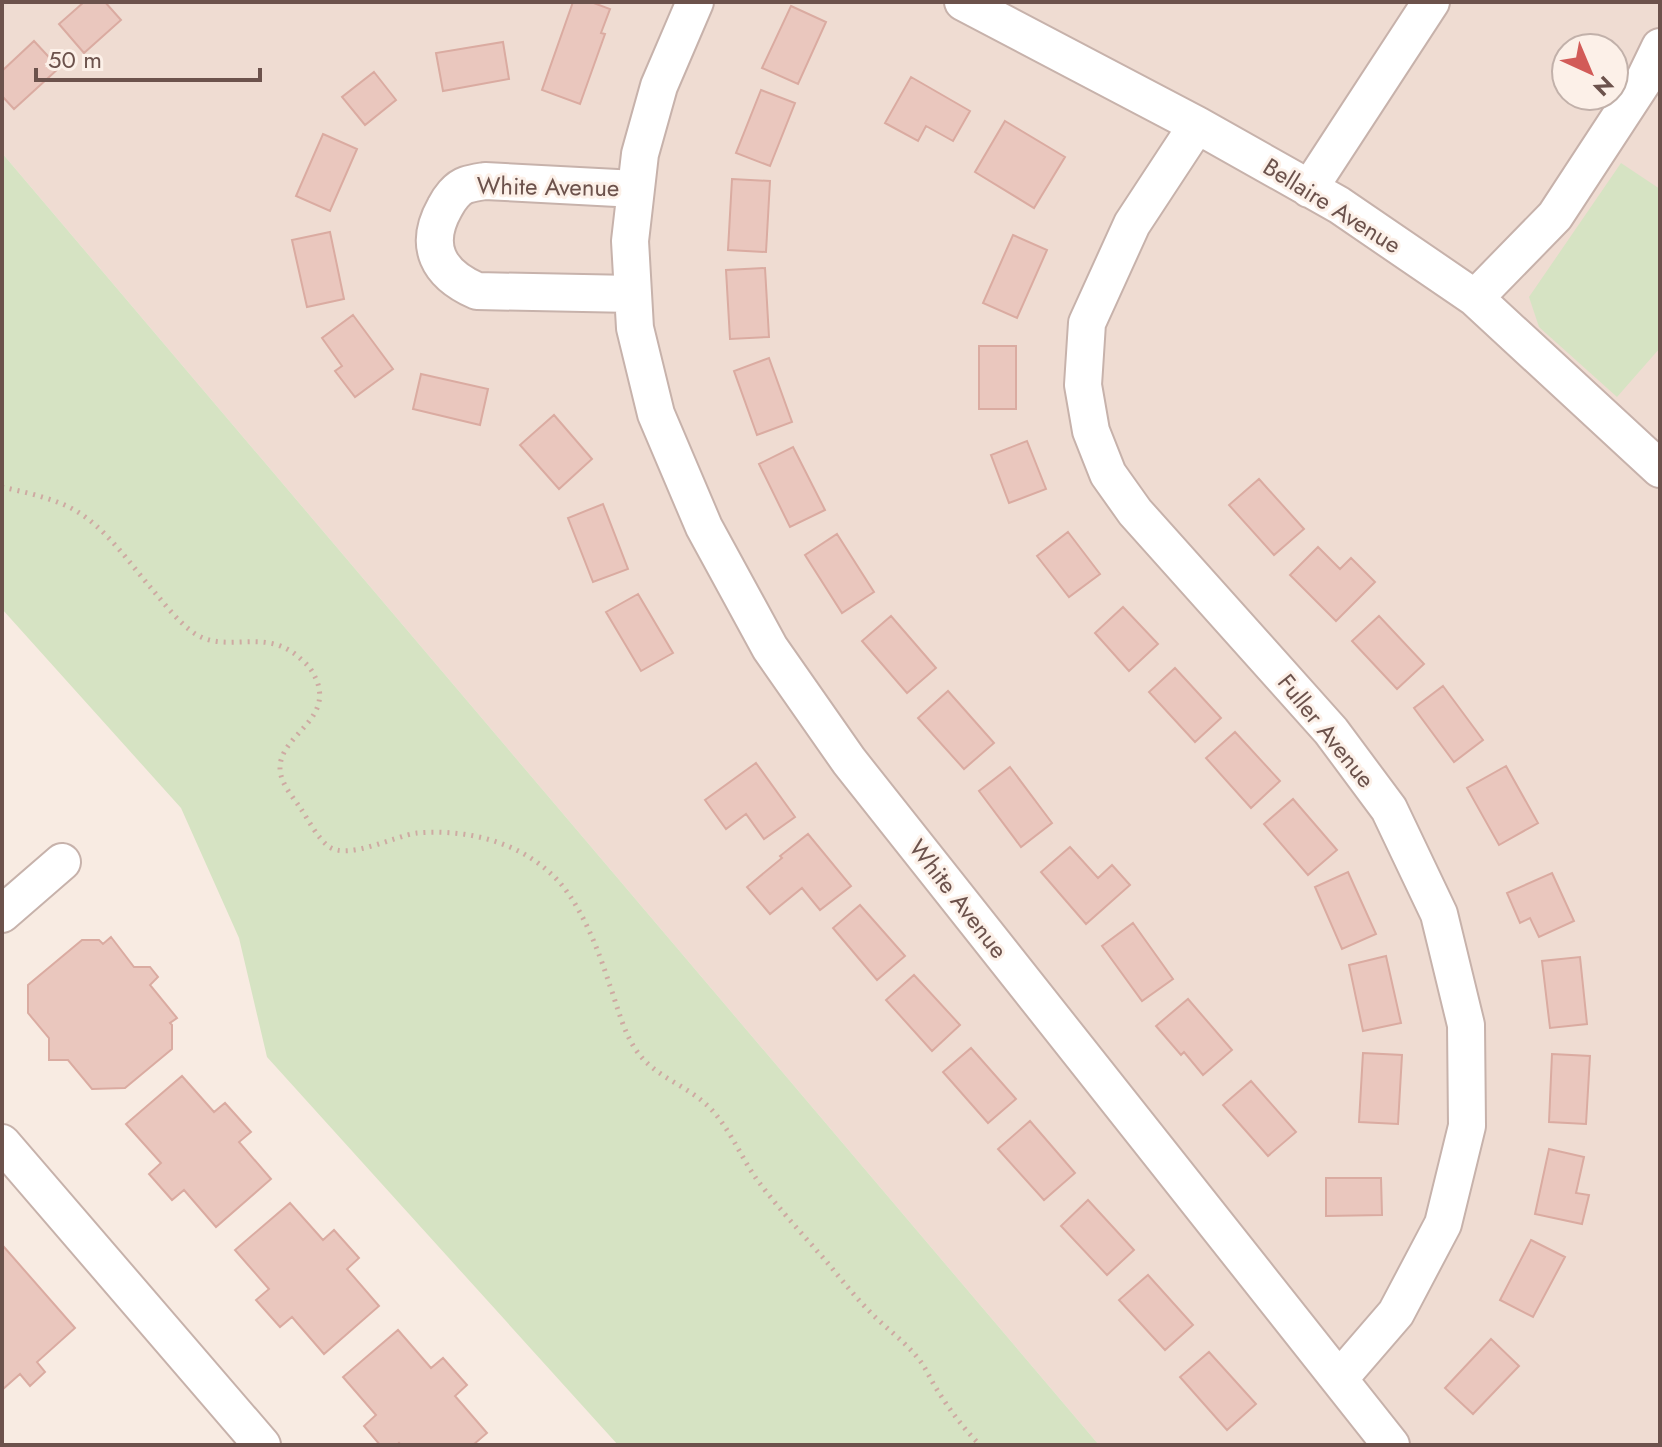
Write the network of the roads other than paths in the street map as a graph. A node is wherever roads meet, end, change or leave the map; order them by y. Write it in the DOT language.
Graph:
graph roads {
  1 [pos="695,2"];
  2 [pos="963,2"];
  3 [pos="1431,2"];
  4 [pos="1016,14"];
  5 [pos="1660,47"];
  6 [pos="1197,125"];
  7 [pos="636,189"];
  8 [pos="1309,189"];
  9 [pos="633,294"];
  10 [pos="1475,298"];
  11 [pos="1660,469"];
  12 [pos="62,862"];
  13 [pos="2,914"];
  14 [pos="2,1143"];
  15 [pos="1339,1379"];
  16 [pos="262,1445"];
  17 [pos="1391,1445"];
  1 -- 7 [label="street, White Avenue"];
  2 -- 4 [label="street, Bellaire Avenue"];
  3 -- 8 [label="street"];
  4 -- 6 [label="street, Bellaire Avenue"];
  5 -- 10 [label="street"];
  6 -- 8 [label="street, Bellaire Avenue"];
  6 -- 15 [label="street, Fuller Avenue"];
  7 -- 9 [label="street, White Avenue"];
  7 -- 9 [label="street, White Avenue"];
  8 -- 10 [label="street, Bellaire Avenue"];
  9 -- 15 [label="street, White Avenue"];
  10 -- 11 [label="street, Bellaire Avenue"];
  12 -- 13 [label="street"];
  14 -- 16 [label="street"];
  15 -- 17 [label="street, White Avenue"];
}
